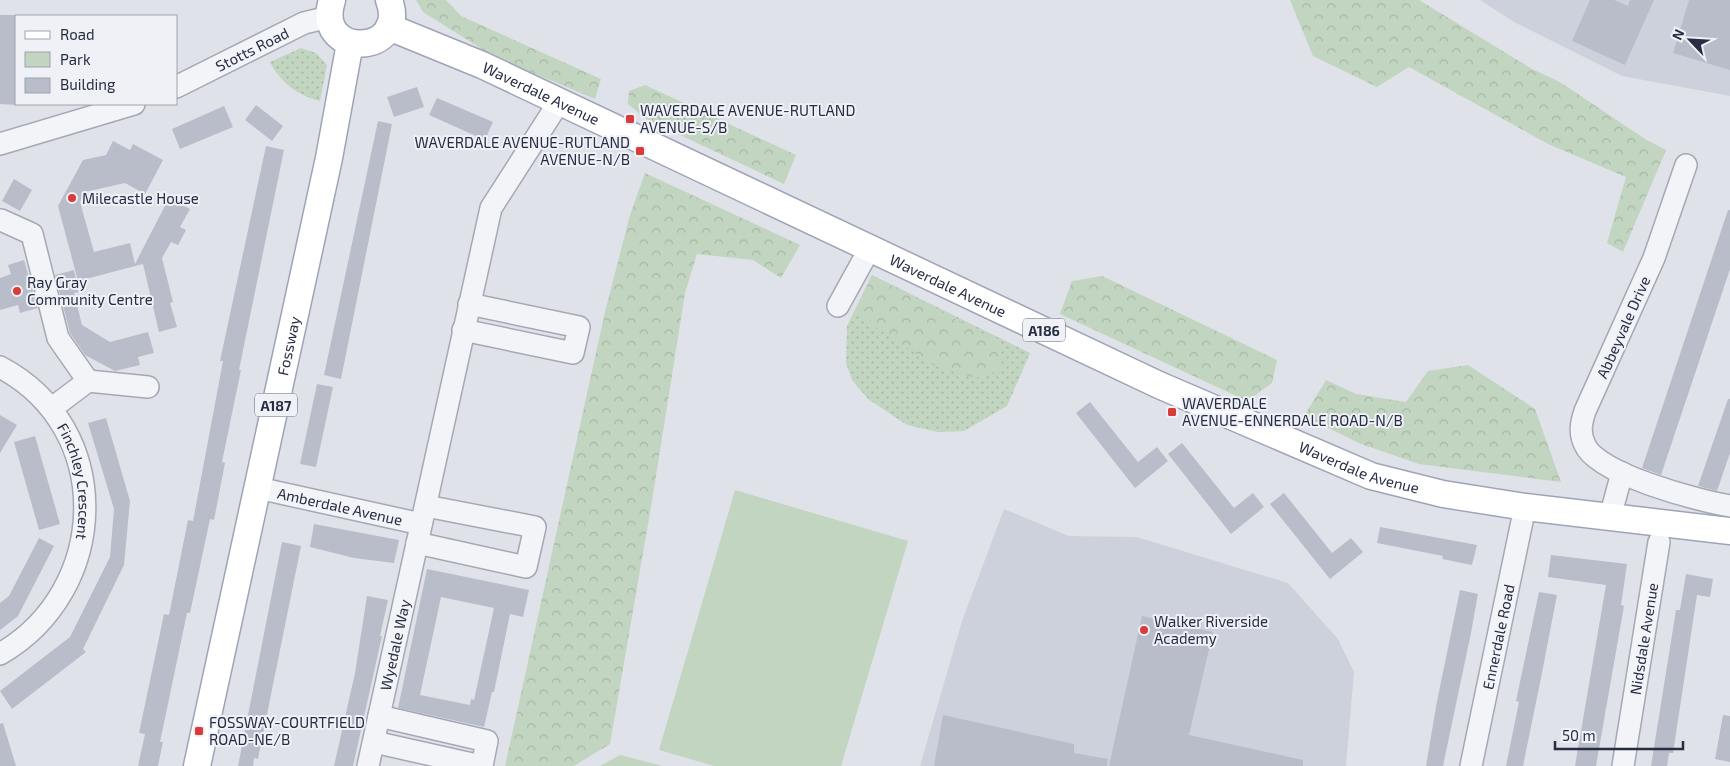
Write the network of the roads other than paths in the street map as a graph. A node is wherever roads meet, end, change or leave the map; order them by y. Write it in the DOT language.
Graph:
graph roads {
  1 [pos="389,0"];
  2 [pos="330,8"];
  3 [pos="389,27"];
  4 [pos="350,43"];
  5 [pos="178,86"];
  6 [pos="559,102"];
  7 [pos="131,105"];
  8 [pos="0,144"];
  9 [pos="1686,165"];
  10 [pos="0,220"];
  11 [pos="870,248"];
  12 [pos="469,304"];
  13 [pos="838,306"];
  14 [pos="463,330"];
  15 [pos="0,367"];
  16 [pos="88,381"];
  17 [pos="148,387"];
  18 [pos="52,408"];
  19 [pos="1622,473"];
  20 [pos="258,488"];
  21 [pos="1524,506"];
  22 [pos="1730,506"];
  23 [pos="1610,517"];
  24 [pos="422,524"];
  25 [pos="1730,531"];
  26 [pos="1659,542"];
  27 [pos="0,654"];
  28 [pos="379,716"];
  29 [pos="374,742"];
  30 [pos="197,766"];
  31 [pos="368,766"];
  32 [pos="482,766"];
  33 [pos="1471,766"];
  34 [pos="1623,766"];
  1 -- 3 [label="main road"];
  2 -- 4 [label="main road"];
  2 -- 5 [label="street, Stotts Road"];
  3 -- 4 [label="main road"];
  3 -- 6 [label="main road, Waverdale Avenue / A186"];
  4 -- 20 [label="main road, Fossway / A187"];
  6 -- 11 [label="main road, Waverdale Avenue / A186"];
  6 -- 12 [label="street, Wyedale Way"];
  7 -- 8 [label="street"];
  9 -- 19 [label="street, Abbeyvale Drive"];
  10 -- 16 [label="street"];
  11 -- 13 [label="street"];
  11 -- 21 [label="main road, Waverdale Avenue / A186"];
  12 -- 14 [label="street, Wyedale Way"];
  12 -- 14 [label="street"];
  14 -- 24 [label="street, Wyedale Way"];
  15 -- 18 [label="street, Finchley Crescent"];
  16 -- 17 [label="street"];
  16 -- 18 [label="street"];
  18 -- 27 [label="street, Finchley Crescent"];
  19 -- 22 [label="street, Abbeyvale Drive"];
  19 -- 23 [label="street"];
  20 -- 24 [label="street, Amberdale Avenue"];
  20 -- 30 [label="main road, Fossway / A187"];
  21 -- 23 [label="main road, Waverdale Avenue / A186"];
  21 -- 33 [label="street, Ennerdale Road"];
  23 -- 25 [label="main road, Waverdale Avenue / A186"];
  24 -- 28 [label="street, Wyedale Way"];
  26 -- 34 [label="street, Nidsdale Avenue"];
  28 -- 29 [label="street, Wyedale Way"];
  28 -- 32 [label="street"];
  29 -- 31 [label="street, Wyedale Way"];
  29 -- 32 [label="street"];
}
